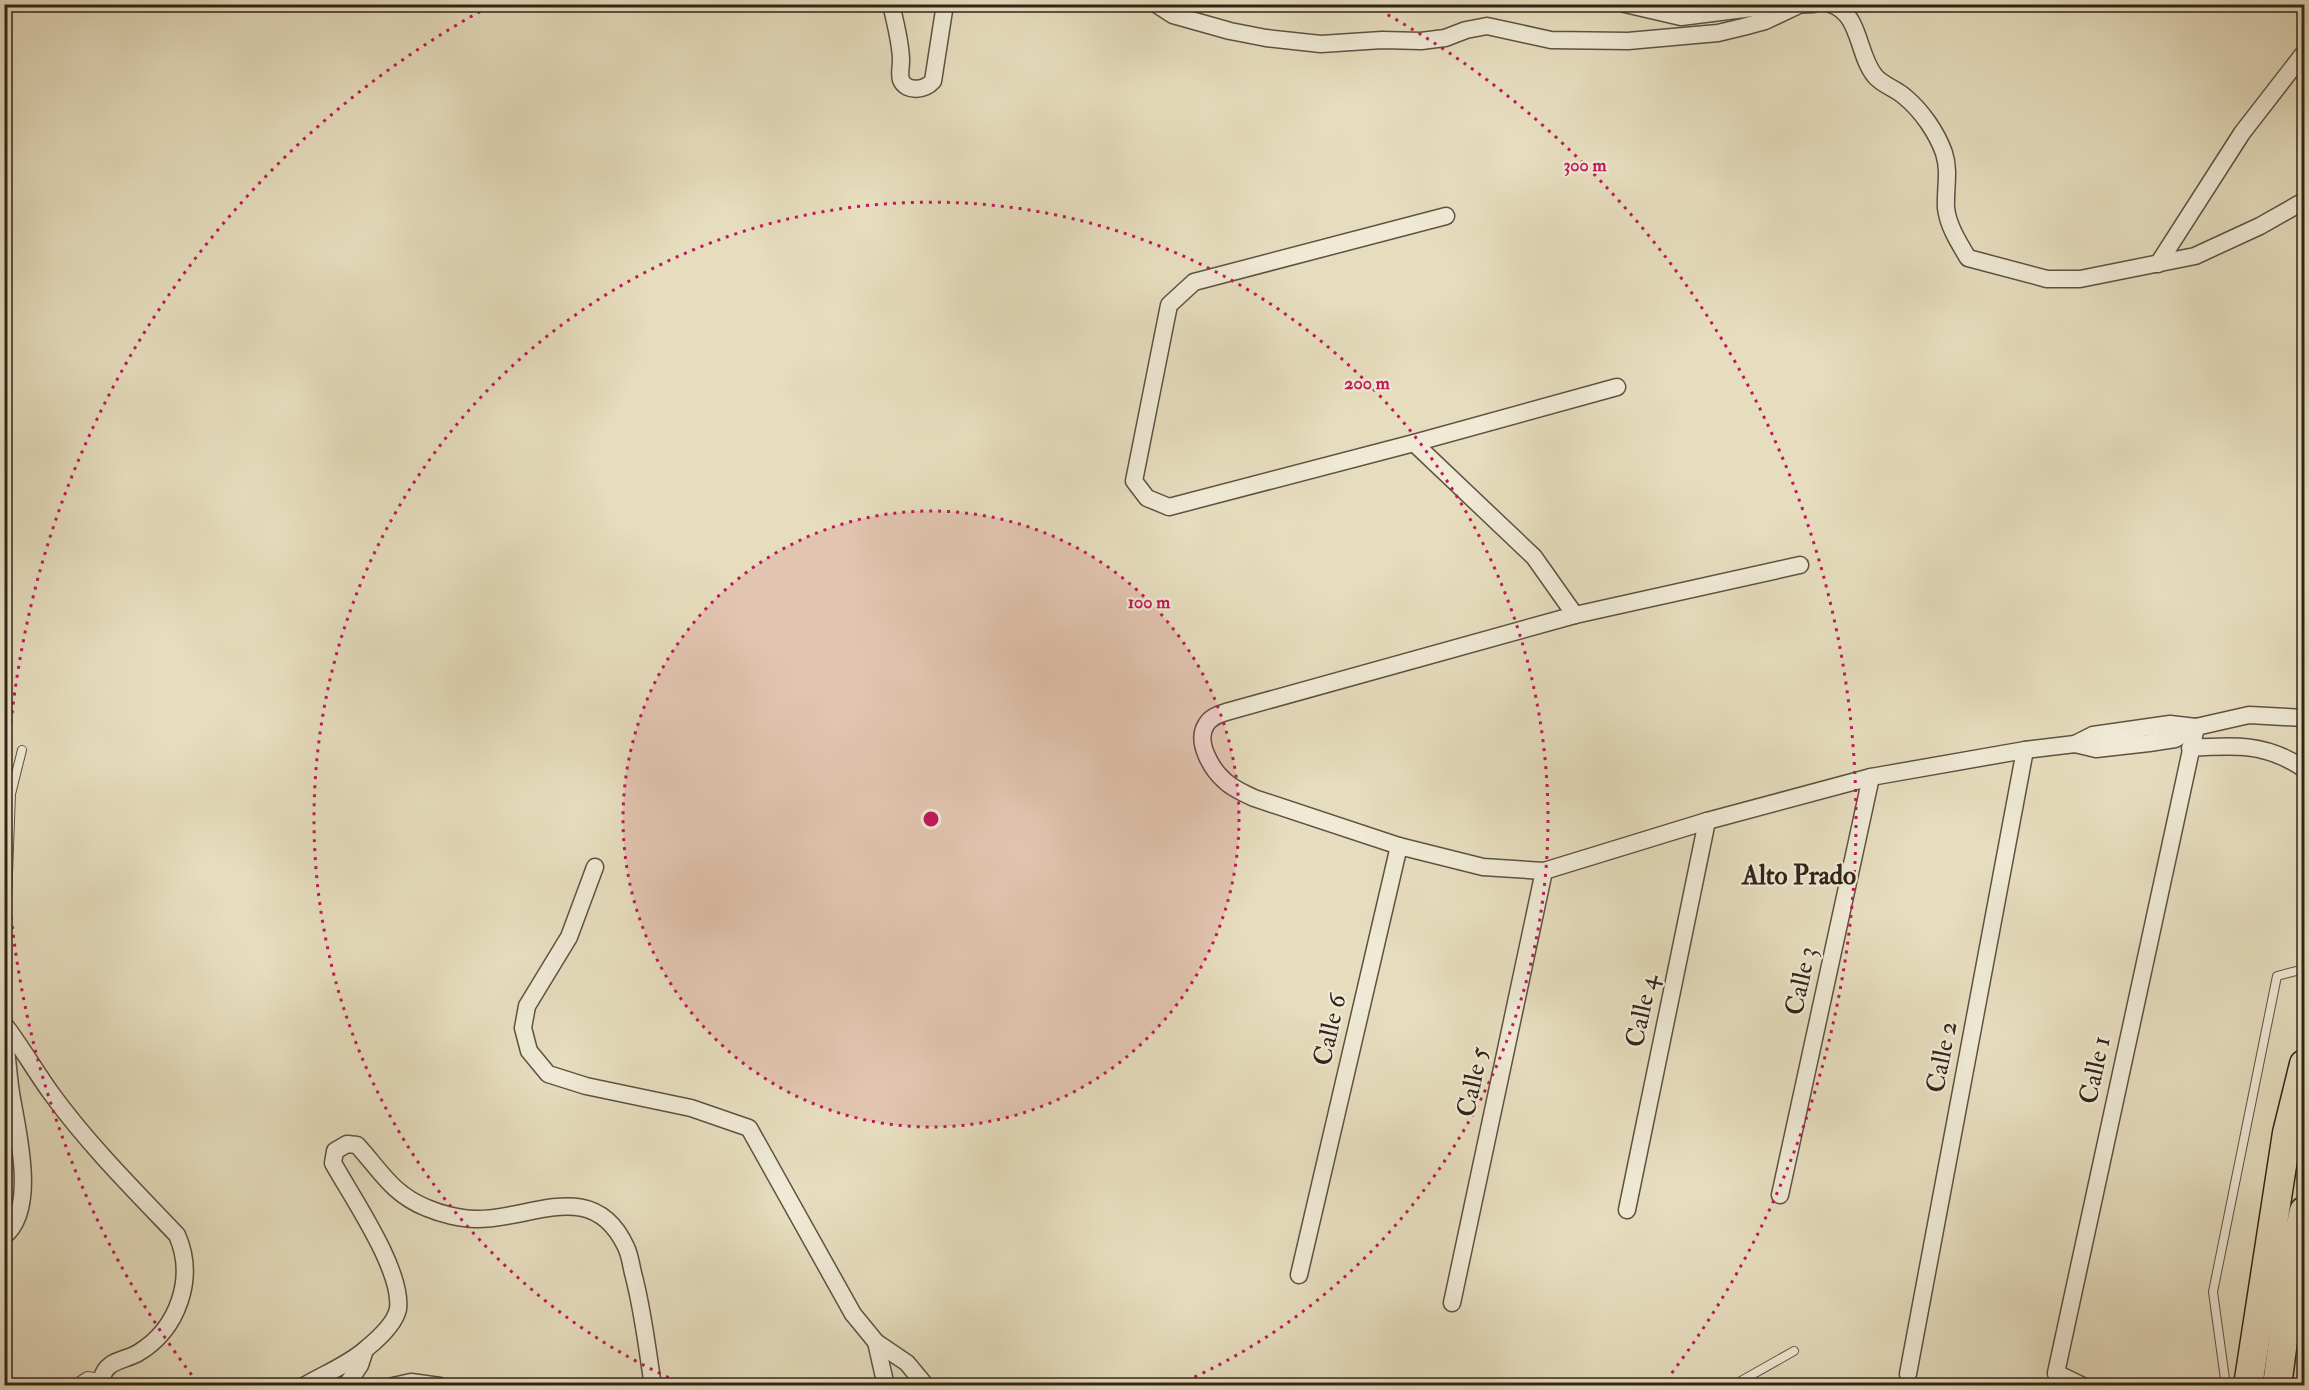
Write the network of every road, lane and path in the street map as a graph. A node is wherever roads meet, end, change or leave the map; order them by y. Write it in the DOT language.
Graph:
graph roads {
  1 [pos="891,4"];
  2 [pos="945,4"];
  3 [pos="1156,4"];
  4 [pos="1625,4"];
  5 [pos="1799,4"];
  6 [pos="1812,4"];
  7 [pos="1830,4"];
  8 [pos="2304,53"];
  9 [pos="2304,201"];
  10 [pos="1446,216"];
  11 [pos="2158,264"];
  12 [pos="1617,387"];
  13 [pos="1414,443"];
  14 [pos="1800,565"];
  15 [pos="1575,615"];
  16 [pos="2304,718"];
  17 [pos="2196,727"];
  18 [pos="2190,748"];
  19 [pos="22,750"];
  20 [pos="2025,750"];
  21 [pos="2304,769"];
  22 [pos="1871,777"];
  23 [pos="1707,822"];
  24 [pos="1399,846"];
  25 [pos="595,867"];
  26 [pos="1544,872"];
  27 [pos="2304,969"];
  28 [pos="4,978"];
  29 [pos="4,1024"];
  30 [pos="4,1033"];
  31 [pos="2304,1064"];
  32 [pos="1780,1195"];
  33 [pos="1627,1210"];
  34 [pos="2304,1211"];
  35 [pos="4,1236"];
  36 [pos="1299,1275"];
  37 [pos="1452,1303"];
  38 [pos="876,1342"];
  39 [pos="365,1350"];
  40 [pos="1794,1351"];
  41 [pos="1908,1374"];
  42 [pos="2054,1379"];
  43 [pos="104,1382"];
  44 [pos="72,1386"];
  45 [pos="304,1386"];
  46 [pos="346,1386"];
  47 [pos="393,1386"];
  48 [pos="440,1386"];
  49 [pos="653,1386"];
  50 [pos="886,1386"];
  51 [pos="926,1386"];
  52 [pos="1732,1386"];
  53 [pos="2083,1386"];
  54 [pos="2226,1386"];
  55 [pos="2248,1386"];
  56 [pos="2277,1386"];
  1 -- 2 [label="street"];
  3 -- 5 [label="street"];
  4 -- 5 [label="street"];
  5 -- 6 [label="street"];
  7 -- 11 [label="street"];
  8 -- 11 [label="street"];
  9 -- 11 [label="street"];
  10 -- 13 [label="street"];
  12 -- 13 [label="street"];
  13 -- 15 [label="street"];
  14 -- 15 [label="street"];
  15 -- 24 [label="street"];
  16 -- 17 [label="street"];
  17 -- 18 [label="street, Calle 1"];
  17 -- 20 [label="street"];
  18 -- 21 [label="street"];
  18 -- 42 [label="street, Calle 1"];
  19 -- 28 [label="lane"];
  20 -- 22 [label="street"];
  20 -- 41 [label="street, Calle 2"];
  22 -- 23 [label="street"];
  22 -- 32 [label="street, Calle 3"];
  23 -- 26 [label="street"];
  23 -- 33 [label="street, Calle 4"];
  24 -- 26 [label="street"];
  24 -- 36 [label="street, Calle 6"];
  25 -- 38 [label="street"];
  26 -- 37 [label="street, Calle 5"];
  27 -- 54 [label="lane"];
  29 -- 43 [label="street"];
  30 -- 35 [label="street"];
  31 -- 55 [label="highway"];
  34 -- 56 [label="highway"];
  38 -- 50 [label="street"];
  38 -- 51 [label="street"];
  39 -- 45 [label="street"];
  39 -- 46 [label="street"];
  39 -- 49 [label="street"];
  40 -- 52 [label="lane"];
  42 -- 53 [label="street, Calle 1"];
  43 -- 44 [label="lane"];
  47 -- 48 [label="street"];
}
